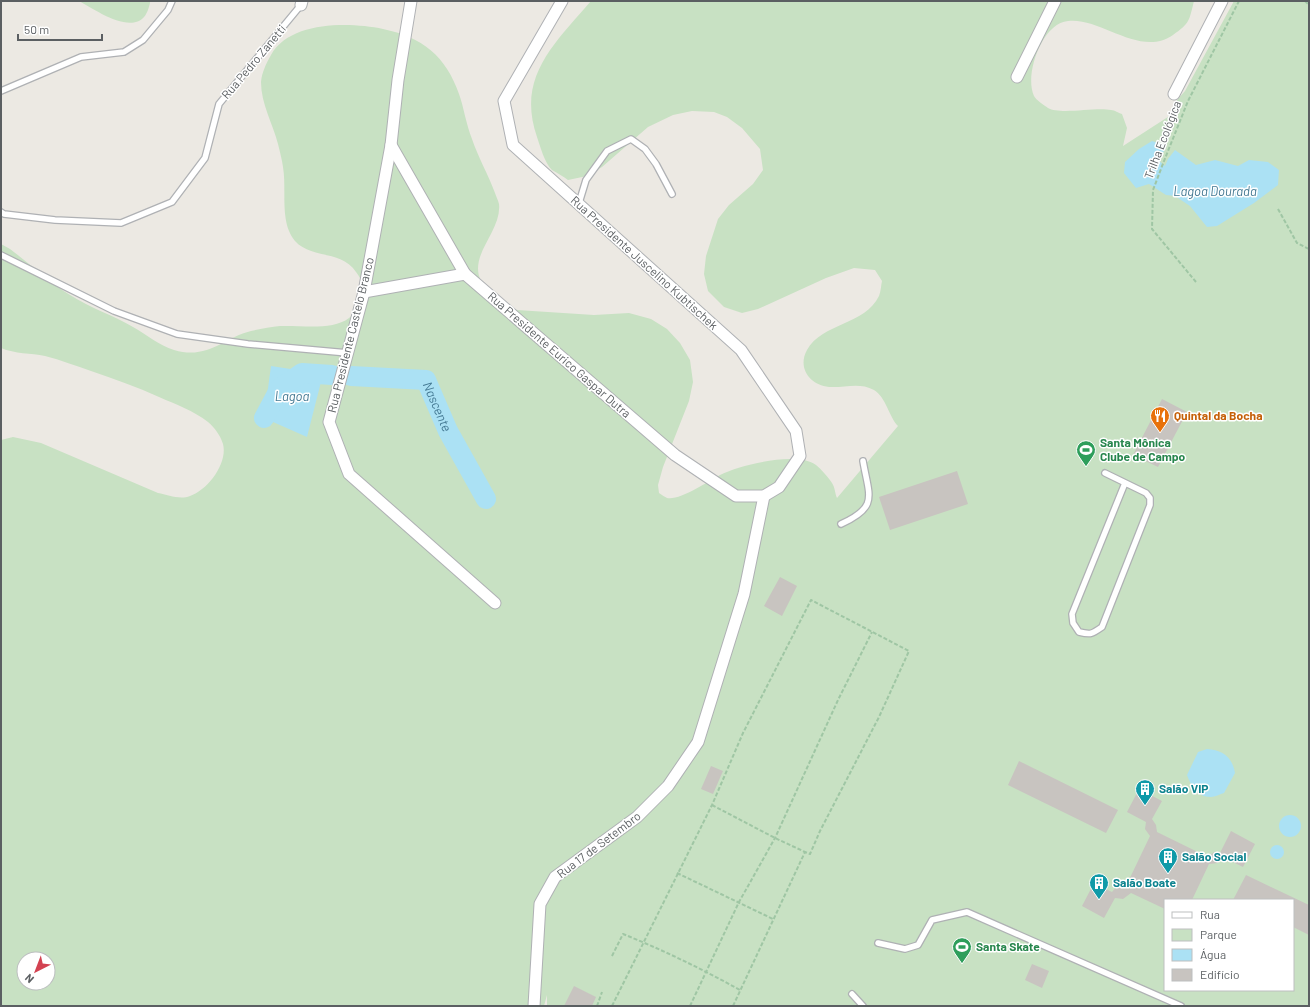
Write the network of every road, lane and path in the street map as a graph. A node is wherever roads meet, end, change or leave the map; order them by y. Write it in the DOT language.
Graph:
graph roads {
  1 [pos="172,1"];
  2 [pos="411,1"];
  3 [pos="418,1"];
  4 [pos="562,1"];
  5 [pos="1055,1"];
  6 [pos="1222,1"];
  7 [pos="1239,1"];
  8 [pos="1305,1"];
  9 [pos="301,3"];
  10 [pos="1309,4"];
  11 [pos="410,17"];
  12 [pos="1018,77"];
  13 [pos="1,91"];
  14 [pos="1174,94"];
  15 [pos="391,144"];
  16 [pos="672,194"];
  17 [pos="579,203"];
  18 [pos="1278,209"];
  19 [pos="1,212"];
  20 [pos="1309,248"];
  21 [pos="1,255"];
  22 [pos="465,274"];
  23 [pos="1196,282"];
  24 [pos="364,292"];
  25 [pos="348,353"];
  26 [pos="864,461"];
  27 [pos="1105,473"];
  28 [pos="1125,483"];
  29 [pos="764,496"];
  30 [pos="841,524"];
  31 [pos="495,603"];
  32 [pos="872,632"];
  33 [pos="712,805"];
  34 [pos="775,838"];
  35 [pos="805,852"];
  36 [pos="677,873"];
  37 [pos="739,902"];
  38 [pos="773,919"];
  39 [pos="644,942"];
  40 [pos="878,943"];
  41 [pos="612,956"];
  42 [pos="706,972"];
  43 [pos="740,990"];
  44 [pos="602,992"];
  45 [pos="852,994"];
  46 [pos="534,1006"];
  47 [pos="597,1006"];
  48 [pos="612,1006"];
  49 [pos="690,1006"];
  50 [pos="733,1006"];
  51 [pos="863,1006"];
  52 [pos="1181,1006"];
  1 -- 13 [label="lane"];
  2 -- 11 [label="street, Rua Presidente Castelo Branco"];
  3 -- 11 [label="street"];
  4 -- 17 [label="street, Rua Presidente Juscelino Kubtischek"];
  5 -- 12 [label="street"];
  6 -- 14 [label="street"];
  7 -- 23 [label="path, Trilha Ecológica"];
  8 -- 10 [label="path"];
  9 -- 19 [label="lane, Rua Pedro Zanetti"];
  11 -- 15 [label="street, Rua Presidente Castelo Branco"];
  15 -- 22 [label="street, Rua Presidente Eurico Gaspar Dutra"];
  15 -- 24 [label="street, Rua Presidente Castelo Branco"];
  16 -- 17 [label="lane"];
  17 -- 29 [label="street, Rua Presidente Juscelino Kubtischek"];
  18 -- 20 [label="path"];
  21 -- 25 [label="lane"];
  22 -- 24 [label="street"];
  22 -- 29 [label="street, Rua Presidente Eurico Gaspar Dutra"];
  24 -- 25 [label="street, Rua Presidente Castelo Branco"];
  25 -- 31 [label="street, Rua Presidente Castelo Branco"];
  26 -- 30 [label="lane"];
  27 -- 28 [label="lane"];
  28 -- 28 [label="lane"];
  29 -- 46 [label="street, Rua 17 de Setembro"];
  32 -- 33 [label="path"];
  32 -- 34 [label="path"];
  32 -- 35 [label="path"];
  33 -- 34 [label="path"];
  33 -- 36 [label="path"];
  34 -- 35 [label="path"];
  34 -- 37 [label="path"];
  35 -- 38 [label="path"];
  36 -- 37 [label="path"];
  36 -- 39 [label="path"];
  37 -- 38 [label="path"];
  37 -- 42 [label="path"];
  38 -- 43 [label="path"];
  39 -- 41 [label="path"];
  39 -- 42 [label="path"];
  39 -- 48 [label="path"];
  40 -- 52 [label="lane"];
  42 -- 43 [label="path"];
  42 -- 49 [label="path"];
  43 -- 50 [label="path"];
  44 -- 47 [label="path"];
  45 -- 51 [label="lane"];
}
